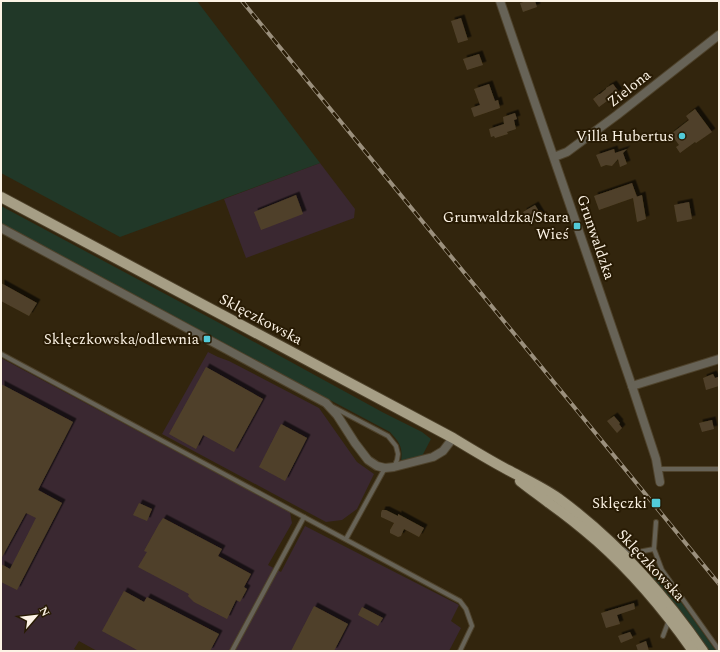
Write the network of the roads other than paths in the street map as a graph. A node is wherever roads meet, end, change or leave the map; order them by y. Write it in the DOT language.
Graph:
graph roads {
  1 [pos="500,1"];
  2 [pos="719,36"];
  3 [pos="554,157"];
  4 [pos="1,197"];
  5 [pos="1,228"];
  6 [pos="1,354"];
  7 [pos="719,359"];
  8 [pos="632,386"];
  9 [pos="326,404"];
  10 [pos="452,438"];
  11 [pos="394,467"];
  12 [pos="385,468"];
  13 [pos="506,469"];
  14 [pos="658,469"];
  15 [pos="719,469"];
  16 [pos="660,482"];
  17 [pos="304,517"];
  18 [pos="656,522"];
  19 [pos="346,539"];
  20 [pos="617,548"];
  21 [pos="654,549"];
  22 [pos="673,617"];
  23 [pos="663,636"];
  24 [pos="719,650"];
  25 [pos="232,651"];
  26 [pos="460,651"];
  27 [pos="693,651"];
  28 [pos="703,651"];
  1 -- 3 [label="street, Grunwaldzka"];
  2 -- 3 [label="street, Zielona"];
  3 -- 8 [label="street, Grunwaldzka"];
  4 -- 10 [label="main road, Sklęczkowska"];
  5 -- 9 [label="street"];
  6 -- 17 [label="lane"];
  7 -- 8 [label="street"];
  8 -- 14 [label="street, Grunwaldzka"];
  9 -- 11 [label="lane"];
  9 -- 12 [label="street"];
  10 -- 11 [label="street"];
  10 -- 13 [label="main road, Sklęczkowska"];
  11 -- 12 [label="street"];
  12 -- 19 [label="lane"];
  13 -- 20 [label="main road, Sklęczkowska"];
  13 -- 22 [label="main road, Sklęczkowska"];
  14 -- 15 [label="lane"];
  14 -- 16 [label="street, Grunwaldzka"];
  17 -- 19 [label="lane"];
  17 -- 25 [label="lane"];
  18 -- 21 [label="lane"];
  19 -- 26 [label="lane"];
  20 -- 21 [label="lane"];
  20 -- 22 [label="main road, Sklęczkowska"];
  21 -- 24 [label="lane"];
  22 -- 23 [label="lane"];
  22 -- 27 [label="main road, Sklęczkowska"];
  22 -- 28 [label="main road, Sklęczkowska"];
}
